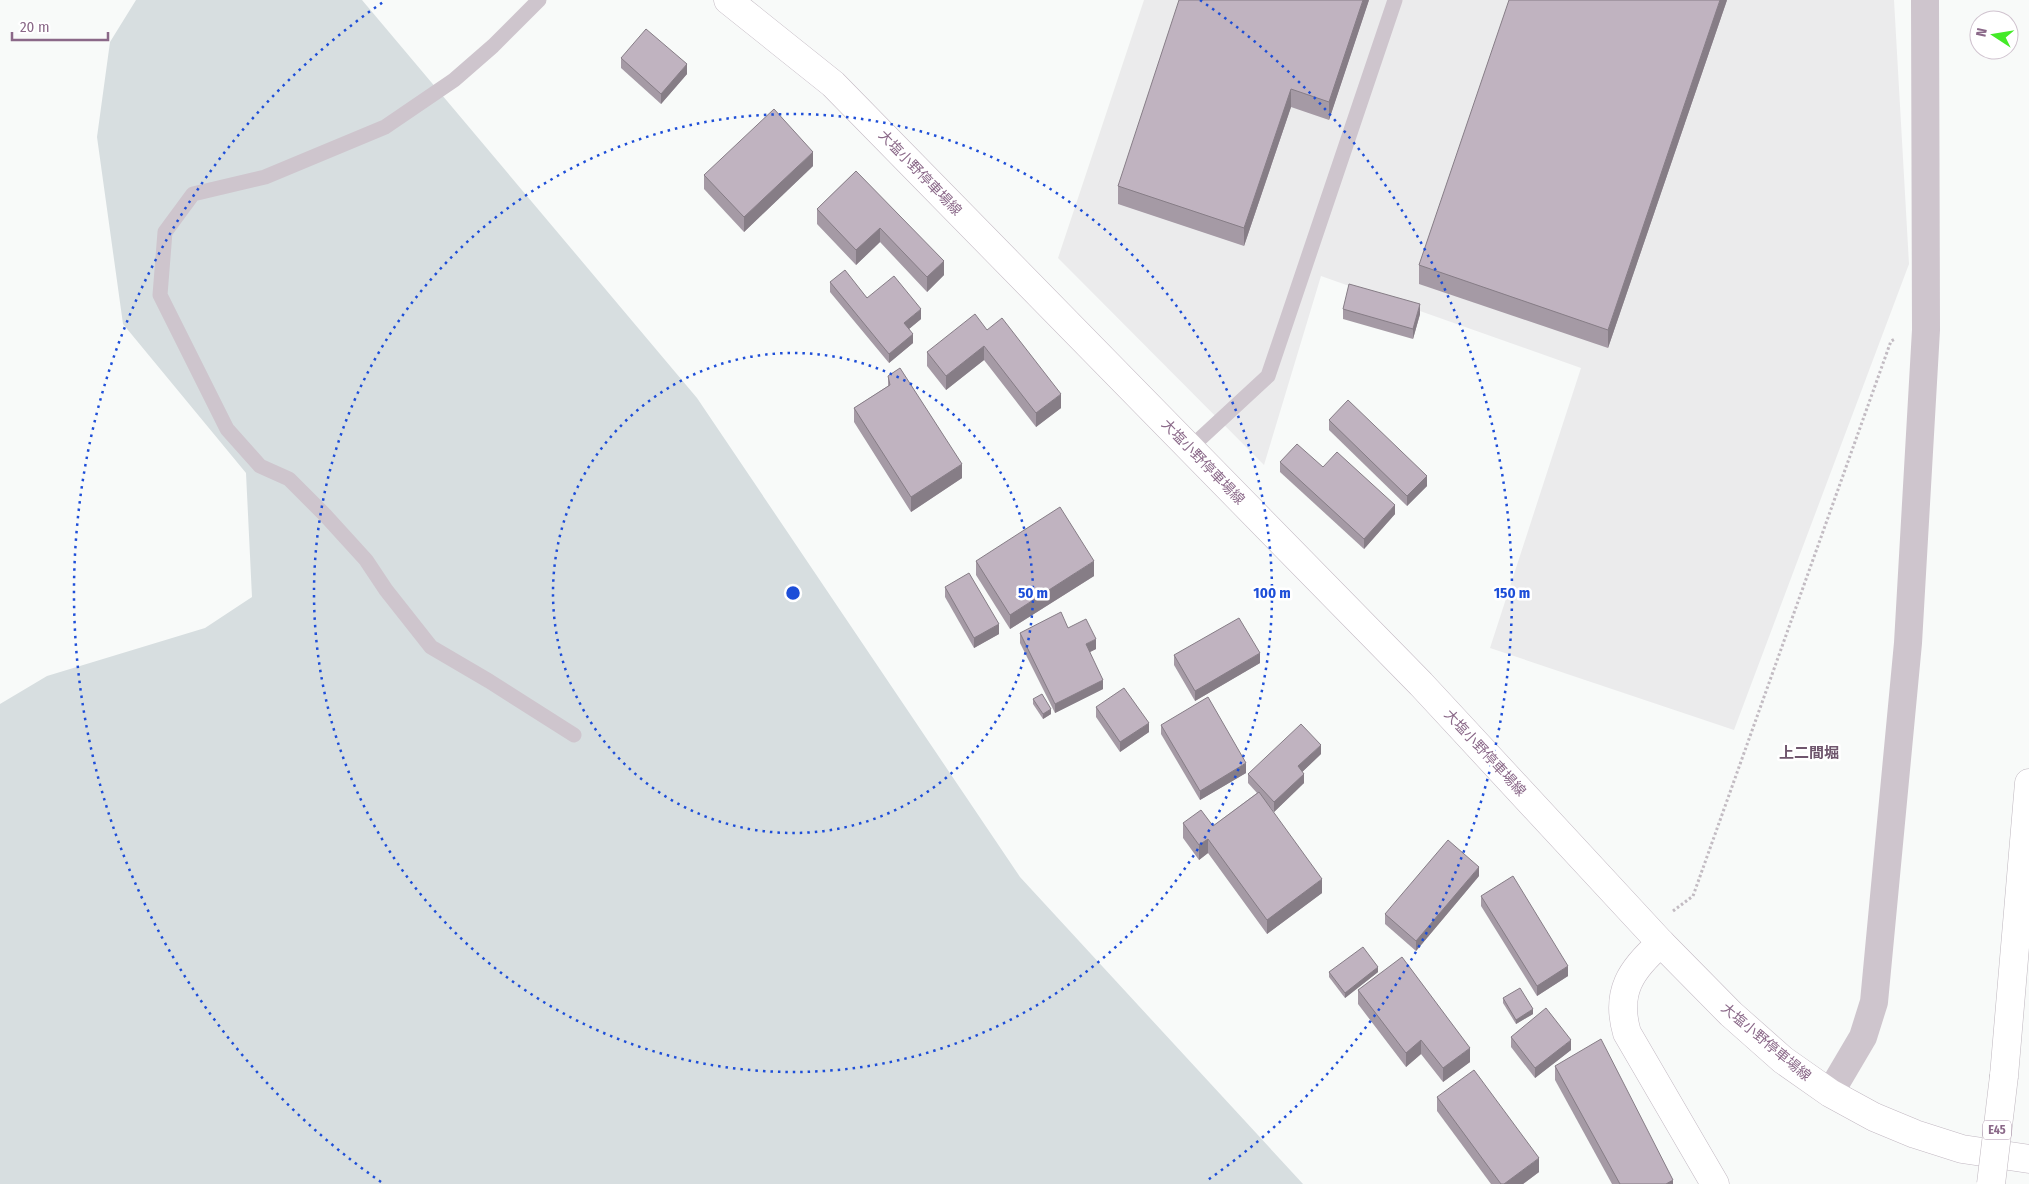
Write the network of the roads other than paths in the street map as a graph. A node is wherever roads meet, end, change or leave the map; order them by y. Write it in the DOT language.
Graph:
graph roads {
  1 [pos="539,0"];
  2 [pos="728,0"];
  3 [pos="1395,0"];
  4 [pos="1925,0"];
  5 [pos="1189,449"];
  6 [pos="574,735"];
  7 [pos="2029,783"];
  8 [pos="1655,936"];
  9 [pos="1830,1093"];
  10 [pos="2029,1159"];
  11 [pos="1715,1184"];
  12 [pos="1991,1184"];
  1 -- 6 [label="lane"];
  2 -- 5 [label="main road, 大塩小野停車場線"];
  3 -- 5 [label="lane"];
  4 -- 9 [label="street"];
  5 -- 8 [label="main road, 大塩小野停車場線"];
  7 -- 12 [label="main road, E45, bridge"];
  8 -- 9 [label="main road, 大塩小野停車場線"];
  8 -- 11 [label="main road"];
  9 -- 10 [label="main road, 大塩小野停車場線"];
}
